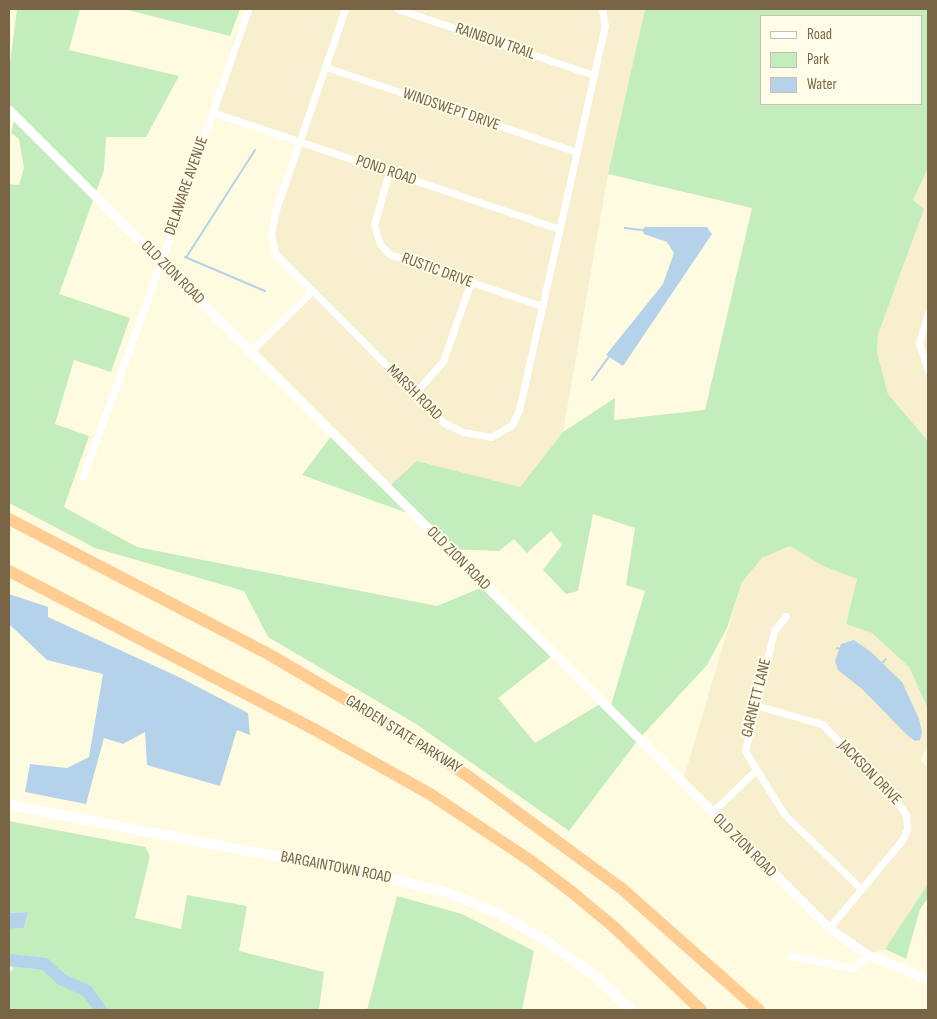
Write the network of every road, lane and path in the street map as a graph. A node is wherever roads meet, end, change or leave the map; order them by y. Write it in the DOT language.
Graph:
graph roads {
  1 [pos="248,9"];
  2 [pos="345,9"];
  3 [pos="398,9"];
  4 [pos="602,9"];
  5 [pos="326,67"];
  6 [pos="593,74"];
  7 [pos="9,110"];
  8 [pos="212,112"];
  9 [pos="300,142"];
  10 [pos="577,152"];
  11 [pos="389,172"];
  12 [pos="560,229"];
  13 [pos="161,262"];
  14 [pos="470,284"];
  15 [pos="311,292"];
  16 [pos="542,306"];
  17 [pos="928,313"];
  18 [pos="251,351"];
  19 [pos="928,371"];
  20 [pos="415,393"];
  21 [pos="82,476"];
  22 [pos="9,519"];
  23 [pos="9,571"];
  24 [pos="786,616"];
  25 [pos="755,705"];
  26 [pos="755,771"];
  27 [pos="9,805"];
  28 [pos="711,813"];
  29 [pos="861,889"];
  30 [pos="829,928"];
  31 [pos="868,955"];
  32 [pos="791,956"];
  33 [pos="928,979"];
  34 [pos="630,1010"];
  35 [pos="701,1010"];
  36 [pos="758,1010"];
  1 -- 8 [label="street, DELAWARE AVENUE"];
  2 -- 5 [label="street, MARSH ROAD"];
  3 -- 6 [label="street, RAINBOW TRAIL"];
  4 -- 6 [label="street, MARSH ROAD"];
  5 -- 9 [label="street, MARSH ROAD"];
  5 -- 10 [label="street, WINDSWEPT DRIVE"];
  6 -- 10 [label="street, MARSH ROAD"];
  7 -- 13 [label="street, OLD ZION ROAD"];
  8 -- 9 [label="street, POND ROAD"];
  8 -- 13 [label="street, DELAWARE AVENUE"];
  9 -- 11 [label="street, POND ROAD"];
  9 -- 15 [label="street, MARSH ROAD"];
  10 -- 12 [label="street, MARSH ROAD"];
  11 -- 12 [label="street, POND ROAD"];
  11 -- 14 [label="street, RUSTIC DRIVE"];
  12 -- 16 [label="street, MARSH ROAD"];
  13 -- 18 [label="street, OLD ZION ROAD"];
  13 -- 21 [label="street, DELAWARE AVENUE"];
  14 -- 16 [label="street, RUSTIC DRIVE"];
  14 -- 20 [label="street"];
  15 -- 18 [label="street"];
  15 -- 20 [label="street, MARSH ROAD"];
  16 -- 20 [label="street, MARSH ROAD"];
  17 -- 19 [label="street"];
  18 -- 28 [label="street, OLD ZION ROAD"];
  22 -- 36 [label="highway, GARDEN STATE PARKWAY"];
  23 -- 35 [label="highway"];
  24 -- 25 [label="street, GARNETT LANE"];
  25 -- 26 [label="street, GARNETT LANE"];
  25 -- 29 [label="street, JACKSON DRIVE"];
  26 -- 28 [label="street"];
  26 -- 29 [label="street, GARNETT LANE"];
  27 -- 34 [label="main road, BARGAINTOWN ROAD"];
  28 -- 30 [label="street, OLD ZION ROAD"];
  29 -- 30 [label="street, JACKSON DRIVE"];
  30 -- 31 [label="street, OLD ZION ROAD"];
  31 -- 32 [label="street"];
  31 -- 33 [label="street, OLD ZION ROAD"];
}
